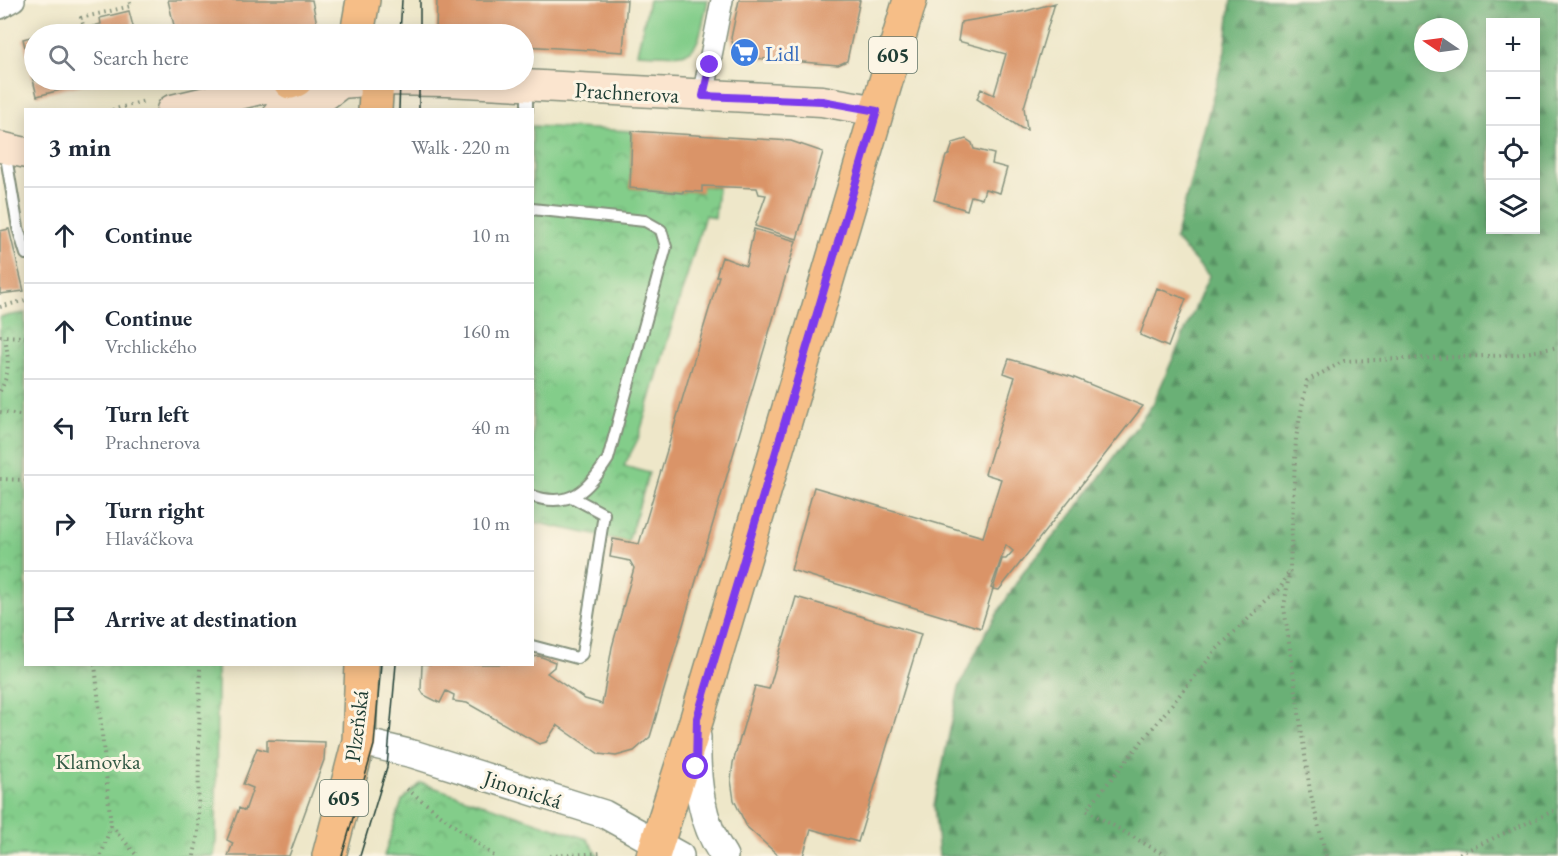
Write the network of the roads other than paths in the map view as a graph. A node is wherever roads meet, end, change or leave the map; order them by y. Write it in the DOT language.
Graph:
graph roads {
  1 [pos="14,0"];
  2 [pos="363,0"];
  3 [pos="380,0"];
  4 [pos="722,0"];
  5 [pos="910,0"];
  6 [pos="0,8"];
  7 [pos="359,24"];
  8 [pos="379,24"];
  9 [pos="289,90"];
  10 [pos="376,90"];
  11 [pos="460,90"];
  12 [pos="703,96"];
  13 [pos="527,98"];
  14 [pos="184,108"];
  15 [pos="375,108"];
  16 [pos="877,111"];
  17 [pos="14,148"];
  18 [pos="534,209"];
  19 [pos="24,247"];
  20 [pos="534,497"];
  21 [pos="572,497"];
  22 [pos="534,647"];
  23 [pos="362,666"];
  24 [pos="697,718"];
  25 [pos="359,741"];
  26 [pos="663,852"];
  27 [pos="329,856"];
  28 [pos="724,856"];
  1 -- 6 [label="street"];
  2 -- 7 [label="main road"];
  3 -- 8 [label="main road"];
  4 -- 12 [label="street"];
  5 -- 16 [label="main road, 605"];
  9 -- 14 [label="main road, Prachnerova"];
  10 -- 15 [label="main road"];
  11 -- 13 [label="main road, Prachnerova"];
  12 -- 13 [label="main road, Prachnerova"];
  12 -- 16 [label="main road, Prachnerova"];
  16 -- 24 [label="main road, 605"];
  17 -- 19 [label="lane"];
  18 -- 21 [label="lane"];
  20 -- 21 [label="lane"];
  21 -- 22 [label="lane"];
  23 -- 25 [label="main road, Plzeňská / 605"];
  24 -- 26 [label="main road, 605"];
  24 -- 28 [label="street"];
  25 -- 26 [label="street, Jinonická"];
  25 -- 27 [label="main road, Plzeňská / 605"];
}
